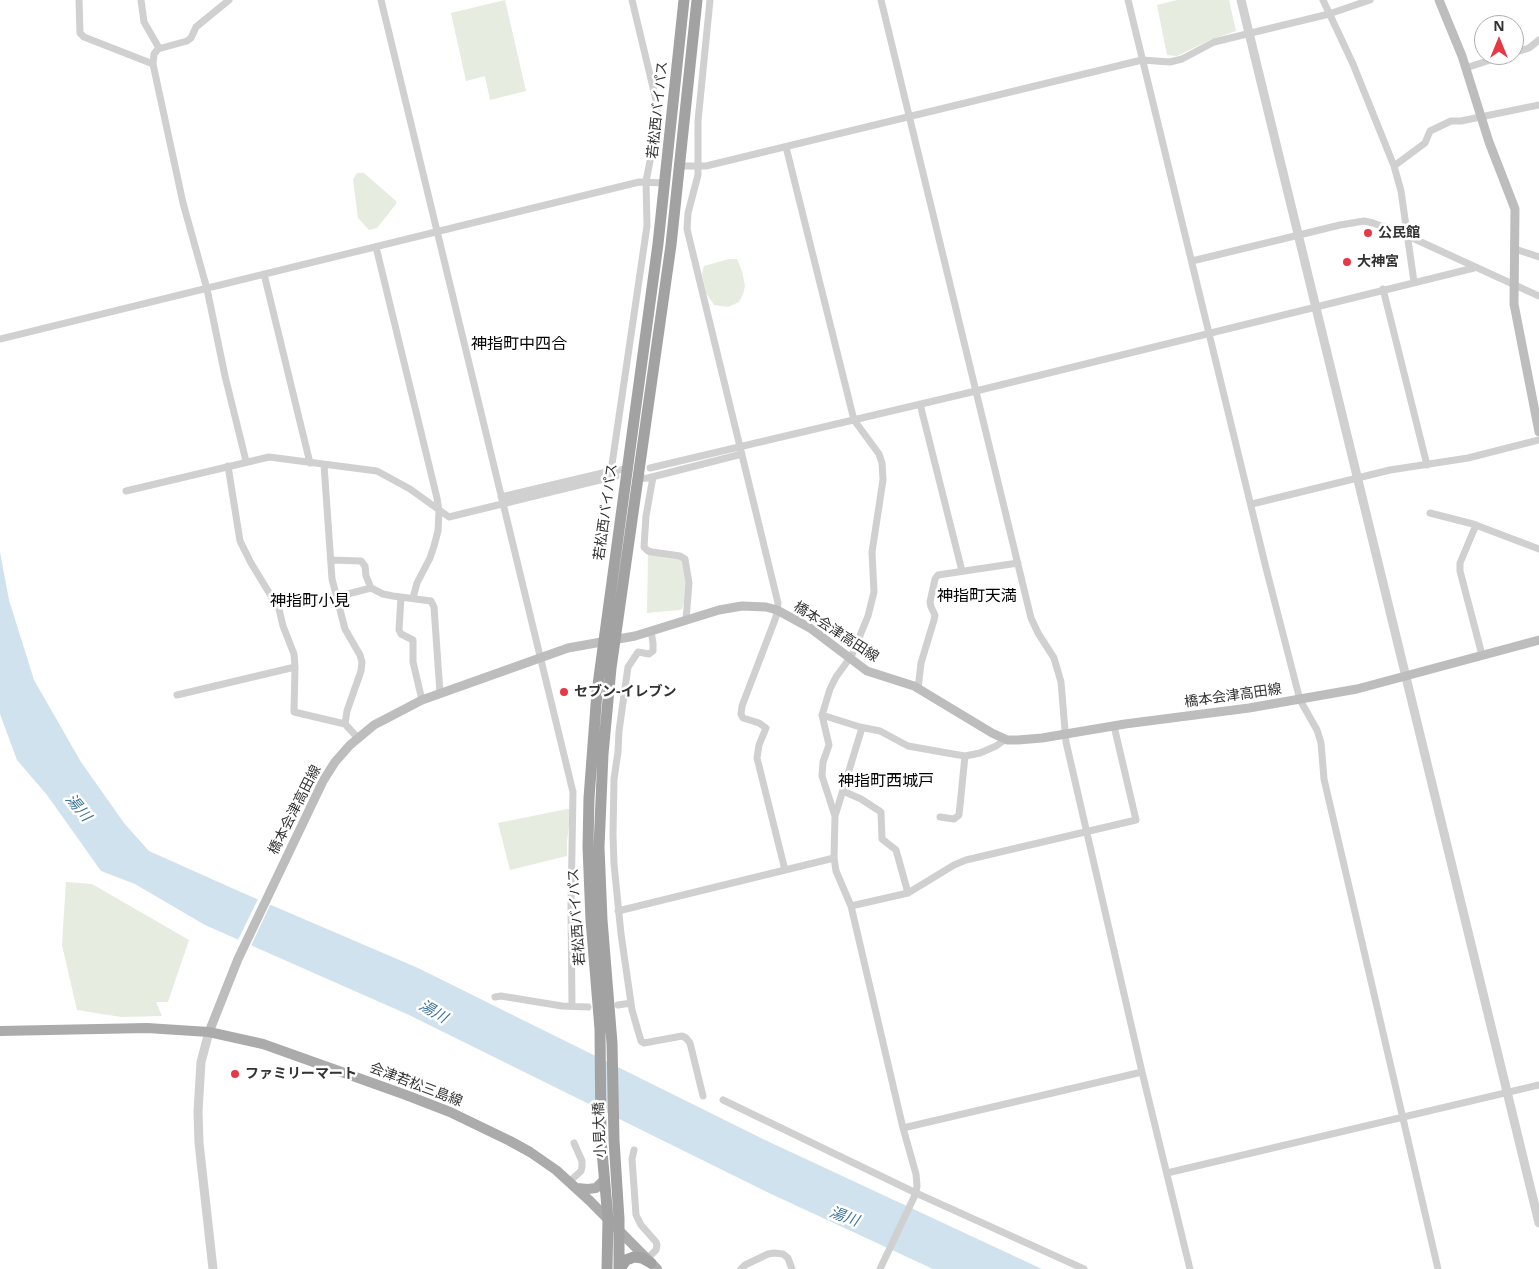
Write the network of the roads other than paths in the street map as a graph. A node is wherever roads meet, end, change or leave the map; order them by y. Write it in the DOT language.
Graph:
graph roads {
  1 [pos="79,0"];
  2 [pos="141,0"];
  3 [pos="229,0"];
  4 [pos="381,0"];
  5 [pos="632,0"];
  6 [pos="684,0"];
  7 [pos="697,0"];
  8 [pos="710,0"];
  9 [pos="881,0"];
  10 [pos="1128,0"];
  11 [pos="1241,0"];
  12 [pos="1323,0"];
  13 [pos="1370,0"];
  14 [pos="1439,0"];
  15 [pos="1329,14"];
  16 [pos="1249,33"];
  17 [pos="1539,40"];
  18 [pos="159,48"];
  19 [pos="1524,50"];
  20 [pos="1142,60"];
  21 [pos="152,64"];
  22 [pos="1475,65"];
  23 [pos="1466,68"];
  24 [pos="1539,105"];
  25 [pos="1482,116"];
  26 [pos="910,117"];
  27 [pos="786,147"];
  28 [pos="680,166"];
  29 [pos="1394,166"];
  30 [pos="699,167"];
  31 [pos="646,181"];
  32 [pos="665,183"];
  33 [pos="436,232"];
  34 [pos="1298,235"];
  35 [pos="1408,236"];
  36 [pos="376,247"];
  37 [pos="1515,250"];
  38 [pos="1539,257"];
  39 [pos="1192,261"];
  40 [pos="1474,268"];
  41 [pos="264,274"];
  42 [pos="1414,282"];
  43 [pos="1514,285"];
  44 [pos="207,289"];
  45 [pos="1383,290"];
  46 [pos="1539,296"];
  47 [pos="1315,307"];
  48 [pos="1210,334"];
  49 [pos="0,339"];
  50 [pos="976,391"];
  51 [pos="920,404"];
  52 [pos="854,420"];
  53 [pos="1539,432"];
  54 [pos="1539,440"];
  55 [pos="741,451"];
  56 [pos="246,461"];
  57 [pos="310,463"];
  58 [pos="324,465"];
  59 [pos="1427,465"];
  60 [pos="228,466"];
  61 [pos="650,468"];
  62 [pos="627,469"];
  63 [pos="613,474"];
  64 [pos="653,477"];
  65 [pos="638,479"];
  66 [pos="1357,479"];
  67 [pos="126,492"];
  68 [pos="502,497"];
  69 [pos="1252,504"];
  70 [pos="504,505"];
  71 [pos="439,511"];
  72 [pos="1430,513"];
  73 [pos="1476,525"];
  74 [pos="1539,549"];
  75 [pos="331,560"];
  76 [pos="1018,563"];
  77 [pos="962,571"];
  78 [pos="371,588"];
  79 [pos="336,597"];
  80 [pos="401,597"];
  81 [pos="413,598"];
  82 [pos="777,610"];
  83 [pos="686,620"];
  84 [pos="651,631"];
  85 [pos="609,640"];
  86 [pos="1539,640"];
  87 [pos="1482,655"];
  88 [pos="542,657"];
  89 [pos="850,659"];
  90 [pos="295,667"];
  91 [pos="1405,678"];
  92 [pos="918,689"];
  93 [pos="440,693"];
  94 [pos="177,695"];
  95 [pos="422,700"];
  96 [pos="1300,700"];
  97 [pos="822,715"];
  98 [pos="345,724"];
  99 [pos="1114,726"];
  100 [pos="862,728"];
  101 [pos="1066,734"];
  102 [pos="358,738"];
  103 [pos="1006,739"];
  104 [pos="966,756"];
  105 [pos="843,791"];
  106 [pos="835,816"];
  107 [pos="940,817"];
  108 [pos="1087,832"];
  109 [pos="834,858"];
  110 [pos="785,870"];
  111 [pos="908,893"];
  112 [pos="851,906"];
  113 [pos="618,910"];
  114 [pos="495,997"];
  115 [pos="631,1003"];
  116 [pos="618,1005"];
  117 [pos="572,1006"];
  118 [pos="588,1007"];
  119 [pos="606,1028"];
  120 [pos="0,1031"];
  121 [pos="209,1032"];
  122 [pos="1142,1072"];
  123 [pos="1539,1084"];
  124 [pos="1507,1092"];
  125 [pos="703,1096"];
  126 [pos="723,1100"];
  127 [pos="1403,1117"];
  128 [pos="903,1128"];
  129 [pos="574,1143"];
  130 [pos="634,1150"];
  131 [pos="1167,1173"];
  132 [pos="605,1180"];
  133 [pos="573,1185"];
  134 [pos="916,1193"];
  135 [pos="608,1219"];
  136 [pos="1539,1223"];
  137 [pos="620,1231"];
  138 [pos="652,1263"];
  139 [pos="213,1269"];
  140 [pos="607,1269"];
  141 [pos="620,1269"];
  142 [pos="741,1269"];
  143 [pos="792,1269"];
  144 [pos="880,1269"];
  145 [pos="1084,1269"];
  146 [pos="1190,1269"];
  147 [pos="1438,1269"];
  1 -- 21 [label="street"];
  2 -- 18 [label="street"];
  3 -- 18 [label="street"];
  4 -- 33 [label="street"];
  5 -- 31 [label="street"];
  6 -- 32 [label="highway, 若松西バイパス"];
  7 -- 28 [label="highway, 若松西バイパス"];
  8 -- 30 [label="street"];
  9 -- 26 [label="street"];
  10 -- 20 [label="street"];
  11 -- 16 [label="street"];
  12 -- 15 [label="street"];
  13 -- 15 [label="street"];
  14 -- 23 [label="main road"];
  15 -- 16 [label="street"];
  15 -- 29 [label="street"];
  16 -- 20 [label="street"];
  16 -- 34 [label="street"];
  17 -- 19 [label="street"];
  18 -- 21 [label="street"];
  20 -- 26 [label="street"];
  20 -- 39 [label="street"];
  21 -- 44 [label="street"];
  22 -- 23 [label="street"];
  23 -- 25 [label="main road"];
  24 -- 25 [label="street"];
  25 -- 29 [label="street"];
  25 -- 37 [label="main road"];
  26 -- 27 [label="street"];
  26 -- 50 [label="street"];
  27 -- 30 [label="street"];
  27 -- 52 [label="street"];
  28 -- 30 [label="street"];
  28 -- 65 [label="highway, 若松西バイパス"];
  29 -- 35 [label="street"];
  30 -- 55 [label="street"];
  31 -- 32 [label="street"];
  31 -- 33 [label="street"];
  31 -- 63 [label="street"];
  32 -- 62 [label="highway, 若松西バイパス"];
  33 -- 36 [label="street"];
  33 -- 68 [label="street"];
  34 -- 35 [label="street"];
  34 -- 39 [label="street"];
  34 -- 47 [label="street"];
  35 -- 40 [label="street"];
  35 -- 42 [label="street"];
  36 -- 41 [label="street"];
  36 -- 71 [label="street"];
  37 -- 38 [label="street"];
  37 -- 43 [label="main road"];
  39 -- 48 [label="street"];
  40 -- 42 [label="street"];
  40 -- 43 [label="street"];
  41 -- 44 [label="street"];
  41 -- 57 [label="street"];
  42 -- 45 [label="street"];
  43 -- 46 [label="street"];
  43 -- 53 [label="main road"];
  44 -- 49 [label="street"];
  44 -- 56 [label="street"];
  45 -- 47 [label="street"];
  45 -- 59 [label="street"];
  47 -- 48 [label="street"];
  47 -- 66 [label="street"];
  48 -- 50 [label="street"];
  48 -- 69 [label="street"];
  50 -- 51 [label="street"];
  50 -- 76 [label="street"];
  51 -- 52 [label="street"];
  51 -- 77 [label="street"];
  52 -- 55 [label="street"];
  52 -- 89 [label="street"];
  54 -- 59 [label="street"];
  55 -- 61 [label="street"];
  55 -- 64 [label="street"];
  55 -- 82 [label="street"];
  56 -- 57 [label="street"];
  56 -- 60 [label="street"];
  57 -- 58 [label="street"];
  58 -- 71 [label="street"];
  58 -- 75 [label="street"];
  59 -- 66 [label="street"];
  60 -- 67 [label="street"];
  60 -- 90 [label="street"];
  62 -- 63 [label="street"];
  62 -- 85 [label="highway, 若松西バイパス"];
  63 -- 68 [label="street"];
  63 -- 70 [label="street"];
  64 -- 65 [label="street"];
  64 -- 83 [label="street"];
  65 -- 85 [label="highway, 若松西バイパス"];
  66 -- 69 [label="street"];
  66 -- 91 [label="street"];
  68 -- 70 [label="street"];
  69 -- 96 [label="street"];
  70 -- 71 [label="street"];
  70 -- 88 [label="street"];
  71 -- 81 [label="street"];
  72 -- 73 [label="street"];
  73 -- 74 [label="street"];
  73 -- 87 [label="street"];
  75 -- 78 [label="street"];
  75 -- 79 [label="street"];
  76 -- 77 [label="street"];
  76 -- 101 [label="street"];
  77 -- 92 [label="street"];
  78 -- 79 [label="street"];
  78 -- 80 [label="street"];
  79 -- 98 [label="street"];
  80 -- 81 [label="street"];
  80 -- 95 [label="street"];
  81 -- 93 [label="street"];
  82 -- 83 [label="main road, 橋本会津高田線"];
  82 -- 89 [label="main road, 橋本会津高田線"];
  82 -- 110 [label="street"];
  83 -- 84 [label="main road, 橋本会津高田線"];
  84 -- 85 [label="main road, 橋本会津高田線"];
  84 -- 113 [label="street"];
  85 -- 88 [label="main road, 橋本会津高田線"];
  85 -- 119 [label="highway, 若松西バイパス"];
  86 -- 87 [label="main road, 橋本会津高田線"];
  87 -- 91 [label="main road, 橋本会津高田線"];
  88 -- 93 [label="main road, 橋本会津高田線"];
  88 -- 117 [label="street"];
  89 -- 92 [label="main road, 橋本会津高田線"];
  89 -- 97 [label="street"];
  90 -- 94 [label="street"];
  90 -- 98 [label="street"];
  91 -- 96 [label="main road, 橋本会津高田線"];
  91 -- 124 [label="street"];
  92 -- 103 [label="main road, 橋本会津高田線"];
  93 -- 95 [label="main road, 橋本会津高田線"];
  95 -- 102 [label="main road, 橋本会津高田線"];
  96 -- 99 [label="main road, 橋本会津高田線"];
  96 -- 127 [label="street"];
  97 -- 100 [label="street"];
  97 -- 106 [label="street"];
  98 -- 102 [label="street"];
  99 -- 101 [label="main road, 橋本会津高田線"];
  99 -- 108 [label="street"];
  100 -- 104 [label="street"];
  100 -- 105 [label="street"];
  101 -- 103 [label="main road, 橋本会津高田線"];
  101 -- 108 [label="street"];
  102 -- 121 [label="main road, 橋本会津高田線"];
  103 -- 104 [label="street"];
  104 -- 107 [label="street"];
  105 -- 106 [label="street"];
  105 -- 111 [label="street"];
  106 -- 109 [label="street"];
  108 -- 111 [label="street"];
  108 -- 122 [label="street"];
  109 -- 110 [label="street"];
  109 -- 112 [label="street"];
  110 -- 113 [label="street"];
  111 -- 112 [label="street"];
  112 -- 128 [label="street"];
  113 -- 115 [label="street"];
  114 -- 117 [label="street"];
  115 -- 116 [label="street"];
  115 -- 125 [label="street"];
  117 -- 118 [label="street"];
  119 -- 132 [label="highway, 小見大橋"];
  119 -- 137 [label="highway, 小見大橋"];
  120 -- 121 [label="main road, 会津若松三島線"];
  121 -- 133 [label="main road, 会津若松三島線"];
  121 -- 139 [label="street"];
  122 -- 128 [label="street"];
  122 -- 131 [label="street"];
  123 -- 124 [label="street"];
  124 -- 127 [label="street"];
  124 -- 136 [label="street"];
  126 -- 134 [label="street"];
  127 -- 131 [label="street"];
  127 -- 147 [label="street"];
  128 -- 134 [label="street"];
  129 -- 133 [label="street"];
  130 -- 138 [label="street"];
  131 -- 146 [label="street"];
  132 -- 133 [label="main road"];
  132 -- 135 [label="highway, 小見大橋"];
  133 -- 135 [label="main road, 会津若松三島線"];
  134 -- 144 [label="street"];
  134 -- 145 [label="street"];
  135 -- 137 [label="main road, 会津若松三島線"];
  135 -- 140 [label="highway"];
  137 -- 138 [label="main road, 会津若松三島線"];
  137 -- 141 [label="highway"];
  138 -- 141 [label="highway"];
  142 -- 143 [label="street"];
}
